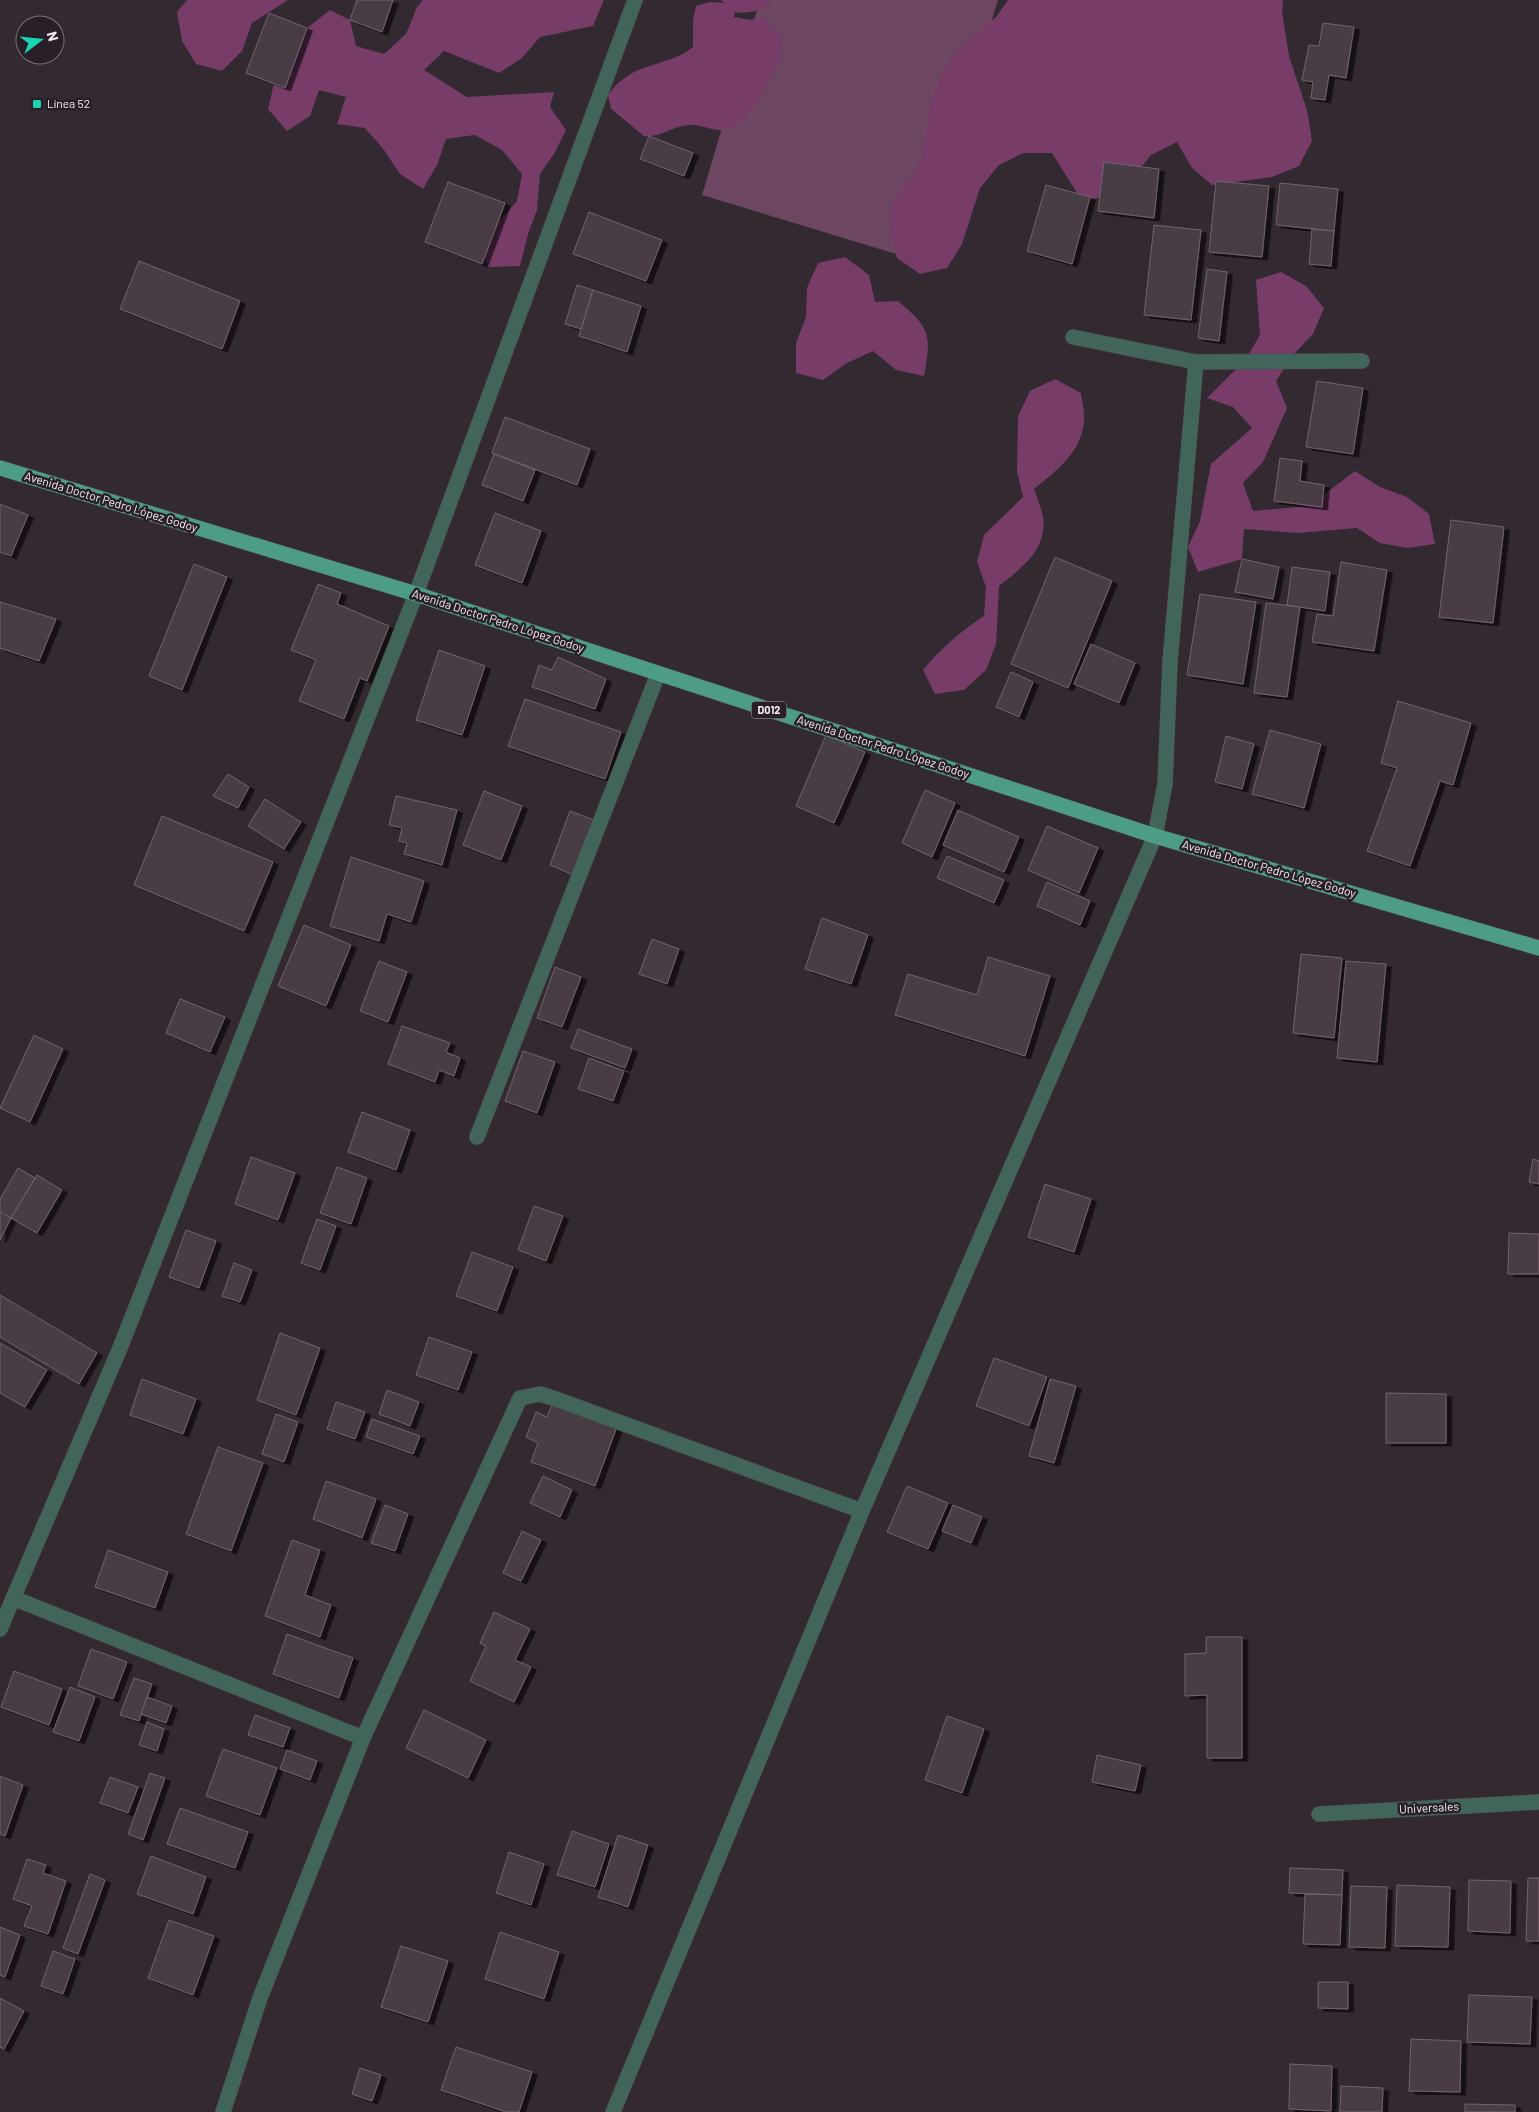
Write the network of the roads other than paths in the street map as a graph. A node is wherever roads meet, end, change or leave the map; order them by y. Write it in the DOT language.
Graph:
graph roads {
  1 [pos="635,0"];
  2 [pos="1073,337"];
  3 [pos="1362,360"];
  4 [pos="1196,362"];
  5 [pos="0,468"];
  6 [pos="416,594"];
  7 [pos="658,674"];
  8 [pos="1155,836"];
  9 [pos="1539,948"];
  10 [pos="476,1137"];
  11 [pos="862,1511"];
  12 [pos="13,1598"];
  13 [pos="0,1629"];
  14 [pos="363,1738"];
  15 [pos="1539,1802"];
  16 [pos="1319,1814"];
  17 [pos="223,2112"];
  18 [pos="613,2112"];
  1 -- 6 [label="street"];
  2 -- 4 [label="street"];
  3 -- 4 [label="street"];
  4 -- 8 [label="street"];
  5 -- 6 [label="main road, Avenida Doctor Pedro López Godoy / D012"];
  6 -- 7 [label="main road, Avenida Doctor Pedro López Godoy / D012"];
  6 -- 12 [label="street"];
  7 -- 8 [label="main road, Avenida Doctor Pedro López Godoy / D012"];
  7 -- 10 [label="street"];
  8 -- 9 [label="main road, Avenida Doctor Pedro López Godoy / D012"];
  8 -- 11 [label="street"];
  11 -- 14 [label="street"];
  11 -- 18 [label="street"];
  12 -- 13 [label="street"];
  12 -- 14 [label="street"];
  14 -- 17 [label="street"];
  15 -- 16 [label="street, Universales"];
}
